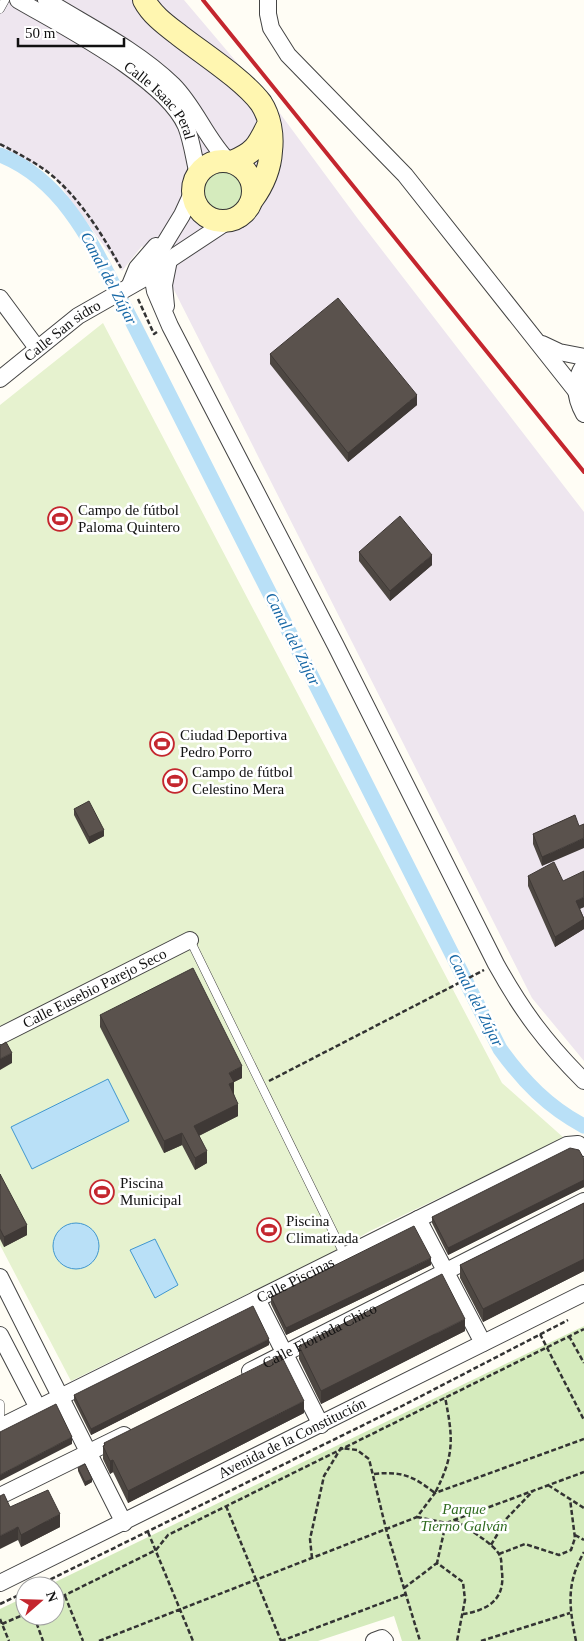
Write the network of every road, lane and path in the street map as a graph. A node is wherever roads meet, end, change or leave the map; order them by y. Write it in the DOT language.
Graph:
graph roads {
  1 [pos="5,0"];
  2 [pos="18,0"];
  3 [pos="46,0"];
  4 [pos="144,0"];
  5 [pos="268,0"];
  6 [pos="0,9"];
  7 [pos="269,123"];
  8 [pos="231,162"];
  9 [pos="195,183"];
  10 [pos="252,200"];
  11 [pos="178,221"];
  12 [pos="228,221"];
  13 [pos="169,260"];
  14 [pos="151,269"];
  15 [pos="130,285"];
  16 [pos="155,291"];
  17 [pos="0,298"];
  18 [pos="167,318"];
  19 [pos="538,342"];
  20 [pos="38,348"];
  21 [pos="584,357"];
  22 [pos="584,365"];
  23 [pos="0,379"];
  24 [pos="576,391"];
  25 [pos="584,414"];
  26 [pos="190,940"];
  27 [pos="475,974"];
  28 [pos="0,1036"];
  29 [pos="584,1081"];
  30 [pos="261,1085"];
  31 [pos="584,1148"];
  32 [pos="584,1201"];
  33 [pos="418,1219"];
  34 [pos="341,1248"];
  35 [pos="446,1270"];
  36 [pos="0,1277"];
  37 [pos="584,1293"];
  38 [pos="257,1299"];
  39 [pos="532,1319"];
  40 [pos="569,1319"];
  41 [pos="584,1329"];
  42 [pos="540,1334"];
  43 [pos="0,1335"];
  44 [pos="569,1336"];
  45 [pos="483,1343"];
  46 [pos="546,1347"];
  47 [pos="284,1354"];
  48 [pos="584,1363"];
  49 [pos="239,1376"];
  50 [pos="62,1396"];
  51 [pos="445,1396"];
  52 [pos="0,1404"];
  53 [pos="38,1408"];
  54 [pos="584,1420"];
  55 [pos="321,1425"];
  56 [pos="142,1426"];
  57 [pos="0,1427"];
  58 [pos="584,1439"];
  59 [pos="342,1448"];
  60 [pos="90,1453"];
  61 [pos="584,1472"];
  62 [pos="374,1474"];
  63 [pos="548,1485"];
  64 [pos="534,1490"];
  65 [pos="435,1493"];
  66 [pos="0,1496"];
  67 [pos="570,1499"];
  68 [pos="226,1506"];
  69 [pos="584,1508"];
  70 [pos="141,1515"];
  71 [pos="418,1517"];
  72 [pos="455,1520"];
  73 [pos="124,1523"];
  74 [pos="446,1523"];
  75 [pos="386,1529"];
  76 [pos="148,1532"];
  77 [pos="574,1534"];
  78 [pos="584,1540"];
  79 [pos="491,1546"];
  80 [pos="156,1550"];
  81 [pos="584,1552"];
  82 [pos="498,1554"];
  83 [pos="312,1558"];
  84 [pos="437,1563"];
  85 [pos="58,1576"];
  86 [pos="256,1580"];
  87 [pos="0,1583"];
  88 [pos="404,1588"];
  89 [pos="406,1594"];
  90 [pos="65,1596"];
  91 [pos="15,1597"];
  92 [pos="0,1604"];
  93 [pos="180,1609"];
  94 [pos="570,1613"];
  95 [pos="463,1614"];
  96 [pos="15,1618"];
  97 [pos="0,1619"];
  98 [pos="2,1624"];
  99 [pos="38,1626"];
  100 [pos="9,1641"];
  101 [pos="43,1641"];
  102 [pos="83,1641"];
  103 [pos="99,1641"];
  104 [pos="194,1641"];
  105 [pos="280,1641"];
  106 [pos="420,1641"];
  107 [pos="457,1641"];
  108 [pos="480,1641"];
  109 [pos="576,1641"];
  1 -- 6 [label="lane"];
  2 -- 9 [label="street, Calle Isaac Peral"];
  3 -- 8 [label="street, Calle Isaac Peral"];
  4 -- 7 [label="street"];
  5 -- 19 [label="street"];
  7 -- 8 [label="street"];
  7 -- 10 [label="street"];
  8 -- 9 [label="street"];
  8 -- 10 [label="street"];
  9 -- 11 [label="street"];
  9 -- 12 [label="street"];
  10 -- 12 [label="street"];
  11 -- 14 [label="street"];
  11 -- 15 [label="street"];
  12 -- 13 [label="street"];
  13 -- 14 [label="street"];
  13 -- 18 [label="street"];
  14 -- 15 [label="street, Calle San sidro"];
  14 -- 16 [label="street"];
  15 -- 16 [label="street"];
  15 -- 20 [label="street, Calle San sidro"];
  16 -- 18 [label="street"];
  17 -- 20 [label="street"];
  18 -- 29 [label="street"];
  19 -- 21 [label="street"];
  19 -- 24 [label="street"];
  20 -- 23 [label="street, Calle San sidro"];
  22 -- 24 [label="street"];
  24 -- 25 [label="street"];
  26 -- 28 [label="street, Calle Eusebio Parejo Seco"];
  26 -- 30 [label="lane"];
  27 -- 30 [label="path"];
  30 -- 34 [label="lane"];
  31 -- 33 [label="street, Calle Piscinas"];
  32 -- 35 [label="street, Calle Florinda Chico"];
  33 -- 35 [label="street"];
  33 -- 38 [label="street, Calle Piscinas"];
  35 -- 45 [label="street"];
  35 -- 47 [label="street, Calle Florinda Chico"];
  36 -- 50 [label="street"];
  37 -- 39 [label="street, Avenida de la Constitución"];
  38 -- 47 [label="street"];
  38 -- 50 [label="street, Calle Piscinas"];
  39 -- 42 [label="path"];
  39 -- 45 [label="street, Avenida de la Constitución"];
  40 -- 42 [label="path"];
  41 -- 44 [label="path"];
  42 -- 46 [label="path"];
  42 -- 76 [label="path"];
  43 -- 53 [label="street"];
  44 -- 46 [label="path"];
  44 -- 48 [label="path"];
  45 -- 55 [label="street, Avenida de la Constitución"];
  46 -- 51 [label="path"];
  46 -- 54 [label="path"];
  47 -- 49 [label="street, Calle Florinda Chico"];
  47 -- 55 [label="street"];
  50 -- 53 [label="street, Calle Piscinas"];
  50 -- 60 [label="street"];
  51 -- 59 [label="path"];
  51 -- 65 [label="path"];
  52 -- 57 [label="lane"];
  53 -- 57 [label="street, Calle Piscinas"];
  55 -- 70 [label="street, Avenida de la Constitución"];
  56 -- 60 [label="street"];
  58 -- 65 [label="path"];
  59 -- 62 [label="path"];
  59 -- 68 [label="path"];
  59 -- 83 [label="path"];
  60 -- 66 [label="street"];
  60 -- 73 [label="street"];
  61 -- 63 [label="path"];
  62 -- 65 [label="path"];
  62 -- 75 [label="path"];
  63 -- 64 [label="path"];
  63 -- 67 [label="path"];
  64 -- 72 [label="path"];
  64 -- 79 [label="path"];
  65 -- 71 [label="path"];
  67 -- 69 [label="path"];
  67 -- 77 [label="path"];
  68 -- 80 [label="path"];
  68 -- 86 [label="path"];
  70 -- 73 [label="street, Avenida de la Constitución"];
  70 -- 76 [label="path"];
  71 -- 74 [label="path"];
  71 -- 75 [label="path"];
  72 -- 74 [label="path"];
  72 -- 79 [label="path"];
  73 -- 87 [label="street, Avenida de la Constitución"];
  74 -- 84 [label="path"];
  75 -- 83 [label="path"];
  75 -- 88 [label="path"];
  76 -- 80 [label="path"];
  76 -- 85 [label="path"];
  77 -- 78 [label="path"];
  77 -- 82 [label="path"];
  79 -- 82 [label="path"];
  80 -- 90 [label="path"];
  80 -- 93 [label="path"];
  81 -- 94 [label="path"];
  82 -- 95 [label="path"];
  83 -- 86 [label="path"];
  84 -- 88 [label="path"];
  84 -- 95 [label="path"];
  86 -- 93 [label="path"];
  86 -- 105 [label="path"];
  88 -- 89 [label="path"];
  89 -- 105 [label="path"];
  89 -- 106 [label="path"];
  90 -- 102 [label="path"];
  91 -- 92 [label="path"];
  93 -- 103 [label="path"];
  93 -- 104 [label="path"];
  94 -- 108 [label="path"];
  94 -- 109 [label="path"];
  95 -- 107 [label="path"];
  96 -- 98 [label="path"];
  97 -- 98 [label="path"];
  98 -- 100 [label="path"];
  99 -- 101 [label="path"];
}
